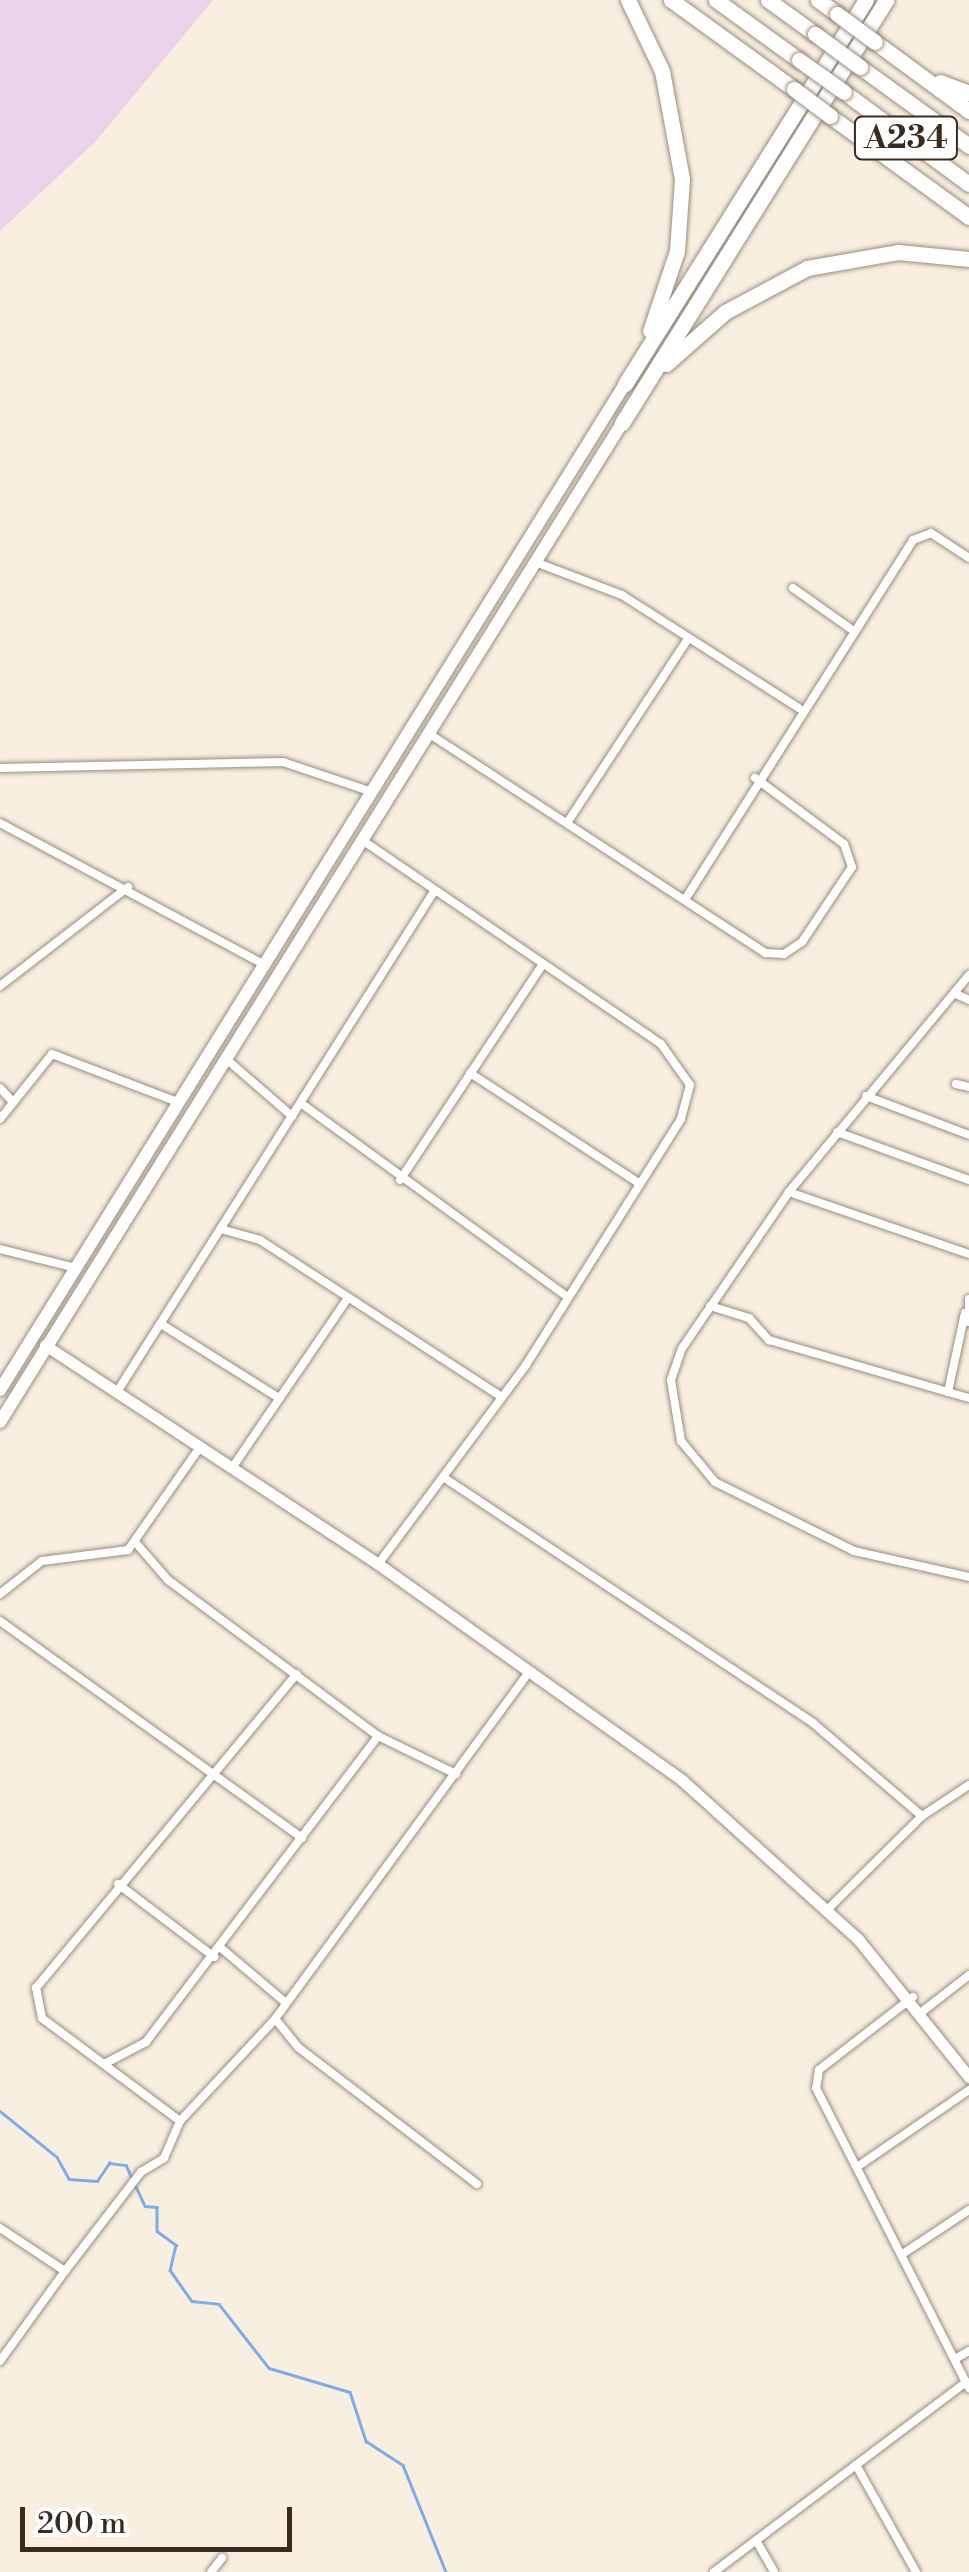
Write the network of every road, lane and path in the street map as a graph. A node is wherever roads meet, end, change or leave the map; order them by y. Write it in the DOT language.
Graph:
graph roads {
  1 [pos="628,0"];
  2 [pos="672,0"];
  3 [pos="716,0"];
  4 [pos="768,0"];
  5 [pos="818,0"];
  6 [pos="866,0"];
  7 [pos="886,0"];
  8 [pos="905,64"];
  9 [pos="969,94"];
  10 [pos="969,111"];
  11 [pos="969,146"];
  12 [pos="969,184"];
  13 [pos="969,218"];
  14 [pos="969,258"];
  15 [pos="625,384"];
  16 [pos="622,423"];
  17 [pos="969,558"];
  18 [pos="535,562"];
  19 [pos="793,588"];
  20 [pos="852,629"];
  21 [pos="688,638"];
  22 [pos="799,708"];
  23 [pos="428,732"];
  24 [pos="0,768"];
  25 [pos="754,778"];
  26 [pos="369,792"];
  27 [pos="568,820"];
  28 [pos="0,823"];
  29 [pos="362,840"];
  30 [pos="128,887"];
  31 [pos="435,890"];
  32 [pos="686,898"];
  33 [pos="263,964"];
  34 [pos="543,964"];
  35 [pos="0,969"];
  36 [pos="969,975"];
  37 [pos="8,980"];
  38 [pos="0,986"];
  39 [pos="954,994"];
  40 [pos="969,1000"];
  41 [pos="224,1058"];
  42 [pos="470,1073"];
  43 [pos="956,1084"];
  44 [pos="0,1088"];
  45 [pos="969,1088"];
  46 [pos="866,1096"];
  47 [pos="11,1100"];
  48 [pos="178,1102"];
  49 [pos="302,1104"];
  50 [pos="292,1116"];
  51 [pos="0,1119"];
  52 [pos="837,1132"];
  53 [pos="969,1135"];
  54 [pos="400,1180"];
  55 [pos="969,1180"];
  56 [pos="639,1182"];
  57 [pos="789,1192"];
  58 [pos="221,1229"];
  59 [pos="0,1249"];
  60 [pos="969,1254"];
  61 [pos="76,1268"];
  62 [pos="566,1296"];
  63 [pos="348,1298"];
  64 [pos="969,1298"];
  65 [pos="710,1306"];
  66 [pos="965,1312"];
  67 [pos="969,1322"];
  68 [pos="161,1324"];
  69 [pos="45,1345"];
  70 [pos="0,1390"];
  71 [pos="117,1392"];
  72 [pos="948,1392"];
  73 [pos="279,1398"];
  74 [pos="502,1398"];
  75 [pos="969,1398"];
  76 [pos="0,1422"];
  77 [pos="200,1447"];
  78 [pos="232,1468"];
  79 [pos="443,1477"];
  80 [pos="136,1542"];
  81 [pos="378,1564"];
  82 [pos="969,1577"];
  83 [pos="0,1594"];
  84 [pos="0,1621"];
  85 [pos="529,1672"];
  86 [pos="297,1674"];
  87 [pos="378,1736"];
  88 [pos="212,1765"];
  89 [pos="456,1774"];
  90 [pos="969,1785"];
  91 [pos="922,1816"];
  92 [pos="302,1838"];
  93 [pos="118,1884"];
  94 [pos="828,1909"];
  95 [pos="221,1948"];
  96 [pos="214,1957"];
  97 [pos="969,1975"];
  98 [pos="912,1998"];
  99 [pos="285,2002"];
  100 [pos="923,2011"];
  101 [pos="275,2020"];
  102 [pos="106,2063"];
  103 [pos="969,2077"];
  104 [pos="969,2090"];
  105 [pos="180,2121"];
  106 [pos="856,2167"];
  107 [pos="477,2184"];
  108 [pos="969,2210"];
  109 [pos="0,2228"];
  110 [pos="904,2253"];
  111 [pos="65,2270"];
  112 [pos="969,2351"];
  113 [pos="955,2359"];
  114 [pos="0,2360"];
  115 [pos="968,2385"];
  116 [pos="856,2466"];
  117 [pos="757,2542"];
  118 [pos="222,2558"];
  119 [pos="211,2572"];
  120 [pos="714,2572"];
  121 [pos="774,2572"];
  122 [pos="916,2572"];
  1 -- 15 [label="highway"];
  2 -- 13 [label="highway, bridge"];
  3 -- 12 [label="highway, A234, bridge"];
  4 -- 11 [label="highway, A234, bridge"];
  5 -- 8 [label="highway, bridge"];
  6 -- 15 [label="highway"];
  7 -- 16 [label="highway"];
  8 -- 9 [label="highway"];
  8 -- 10 [label="highway"];
  14 -- 16 [label="highway"];
  15 -- 26 [label="main road"];
  16 -- 18 [label="main road"];
  17 -- 20 [label="street"];
  18 -- 21 [label="street"];
  18 -- 23 [label="main road"];
  19 -- 20 [label="street"];
  20 -- 22 [label="street"];
  21 -- 22 [label="street"];
  21 -- 27 [label="street"];
  22 -- 25 [label="street"];
  23 -- 27 [label="street"];
  23 -- 29 [label="main road"];
  24 -- 26 [label="street"];
  25 -- 32 [label="street"];
  25 -- 32 [label="street"];
  26 -- 33 [label="main road"];
  27 -- 32 [label="street"];
  28 -- 30 [label="street"];
  29 -- 31 [label="street"];
  29 -- 41 [label="main road"];
  30 -- 33 [label="street"];
  30 -- 37 [label="street"];
  31 -- 34 [label="street"];
  31 -- 49 [label="street"];
  33 -- 48 [label="main road"];
  34 -- 42 [label="street"];
  34 -- 56 [label="street"];
  35 -- 37 [label="street"];
  36 -- 39 [label="street"];
  37 -- 38 [label="street"];
  39 -- 40 [label="street"];
  39 -- 46 [label="street"];
  41 -- 50 [label="street"];
  41 -- 69 [label="main road"];
  42 -- 54 [label="street"];
  42 -- 56 [label="street"];
  43 -- 45 [label="street"];
  44 -- 47 [label="street"];
  46 -- 52 [label="street"];
  46 -- 53 [label="street"];
  47 -- 48 [label="street"];
  47 -- 51 [label="street"];
  48 -- 61 [label="main road"];
  49 -- 50 [label="street"];
  49 -- 54 [label="street"];
  50 -- 58 [label="street"];
  52 -- 55 [label="street"];
  52 -- 57 [label="street"];
  54 -- 62 [label="street"];
  56 -- 62 [label="street"];
  57 -- 60 [label="street"];
  57 -- 65 [label="street"];
  58 -- 63 [label="street"];
  58 -- 68 [label="street"];
  59 -- 61 [label="street"];
  61 -- 70 [label="main road"];
  62 -- 74 [label="street"];
  63 -- 73 [label="street"];
  63 -- 74 [label="street"];
  64 -- 66 [label="street"];
  65 -- 72 [label="street"];
  65 -- 82 [label="street"];
  66 -- 67 [label="street"];
  66 -- 72 [label="street"];
  68 -- 71 [label="street"];
  68 -- 73 [label="street"];
  69 -- 71 [label="street"];
  69 -- 76 [label="main road"];
  71 -- 77 [label="street"];
  72 -- 75 [label="street"];
  73 -- 78 [label="street"];
  74 -- 79 [label="street"];
  77 -- 78 [label="street"];
  77 -- 80 [label="street"];
  78 -- 81 [label="street"];
  79 -- 81 [label="street"];
  79 -- 91 [label="street"];
  80 -- 83 [label="street"];
  80 -- 86 [label="street"];
  81 -- 85 [label="street"];
  84 -- 88 [label="street"];
  85 -- 89 [label="street"];
  85 -- 94 [label="street"];
  86 -- 87 [label="street"];
  86 -- 88 [label="street"];
  87 -- 89 [label="street"];
  87 -- 92 [label="street"];
  88 -- 92 [label="street"];
  88 -- 93 [label="street"];
  89 -- 99 [label="street"];
  90 -- 91 [label="street"];
  91 -- 94 [label="street"];
  92 -- 95 [label="street"];
  93 -- 96 [label="street"];
  93 -- 102 [label="street"];
  94 -- 98 [label="street"];
  95 -- 96 [label="street"];
  95 -- 99 [label="street"];
  96 -- 102 [label="street"];
  97 -- 100 [label="street"];
  98 -- 100 [label="street"];
  98 -- 106 [label="street"];
  99 -- 101 [label="street"];
  100 -- 103 [label="street"];
  101 -- 105 [label="street"];
  101 -- 107 [label="street"];
  102 -- 105 [label="street"];
  104 -- 106 [label="street"];
  105 -- 111 [label="street"];
  106 -- 110 [label="street"];
  108 -- 110 [label="street"];
  109 -- 111 [label="street"];
  110 -- 113 [label="street"];
  111 -- 114 [label="street"];
  112 -- 113 [label="street"];
  113 -- 115 [label="street"];
  115 -- 116 [label="street"];
  116 -- 117 [label="street"];
  116 -- 122 [label="street"];
  117 -- 120 [label="street"];
  117 -- 121 [label="street"];
  118 -- 119 [label="street"];
}
